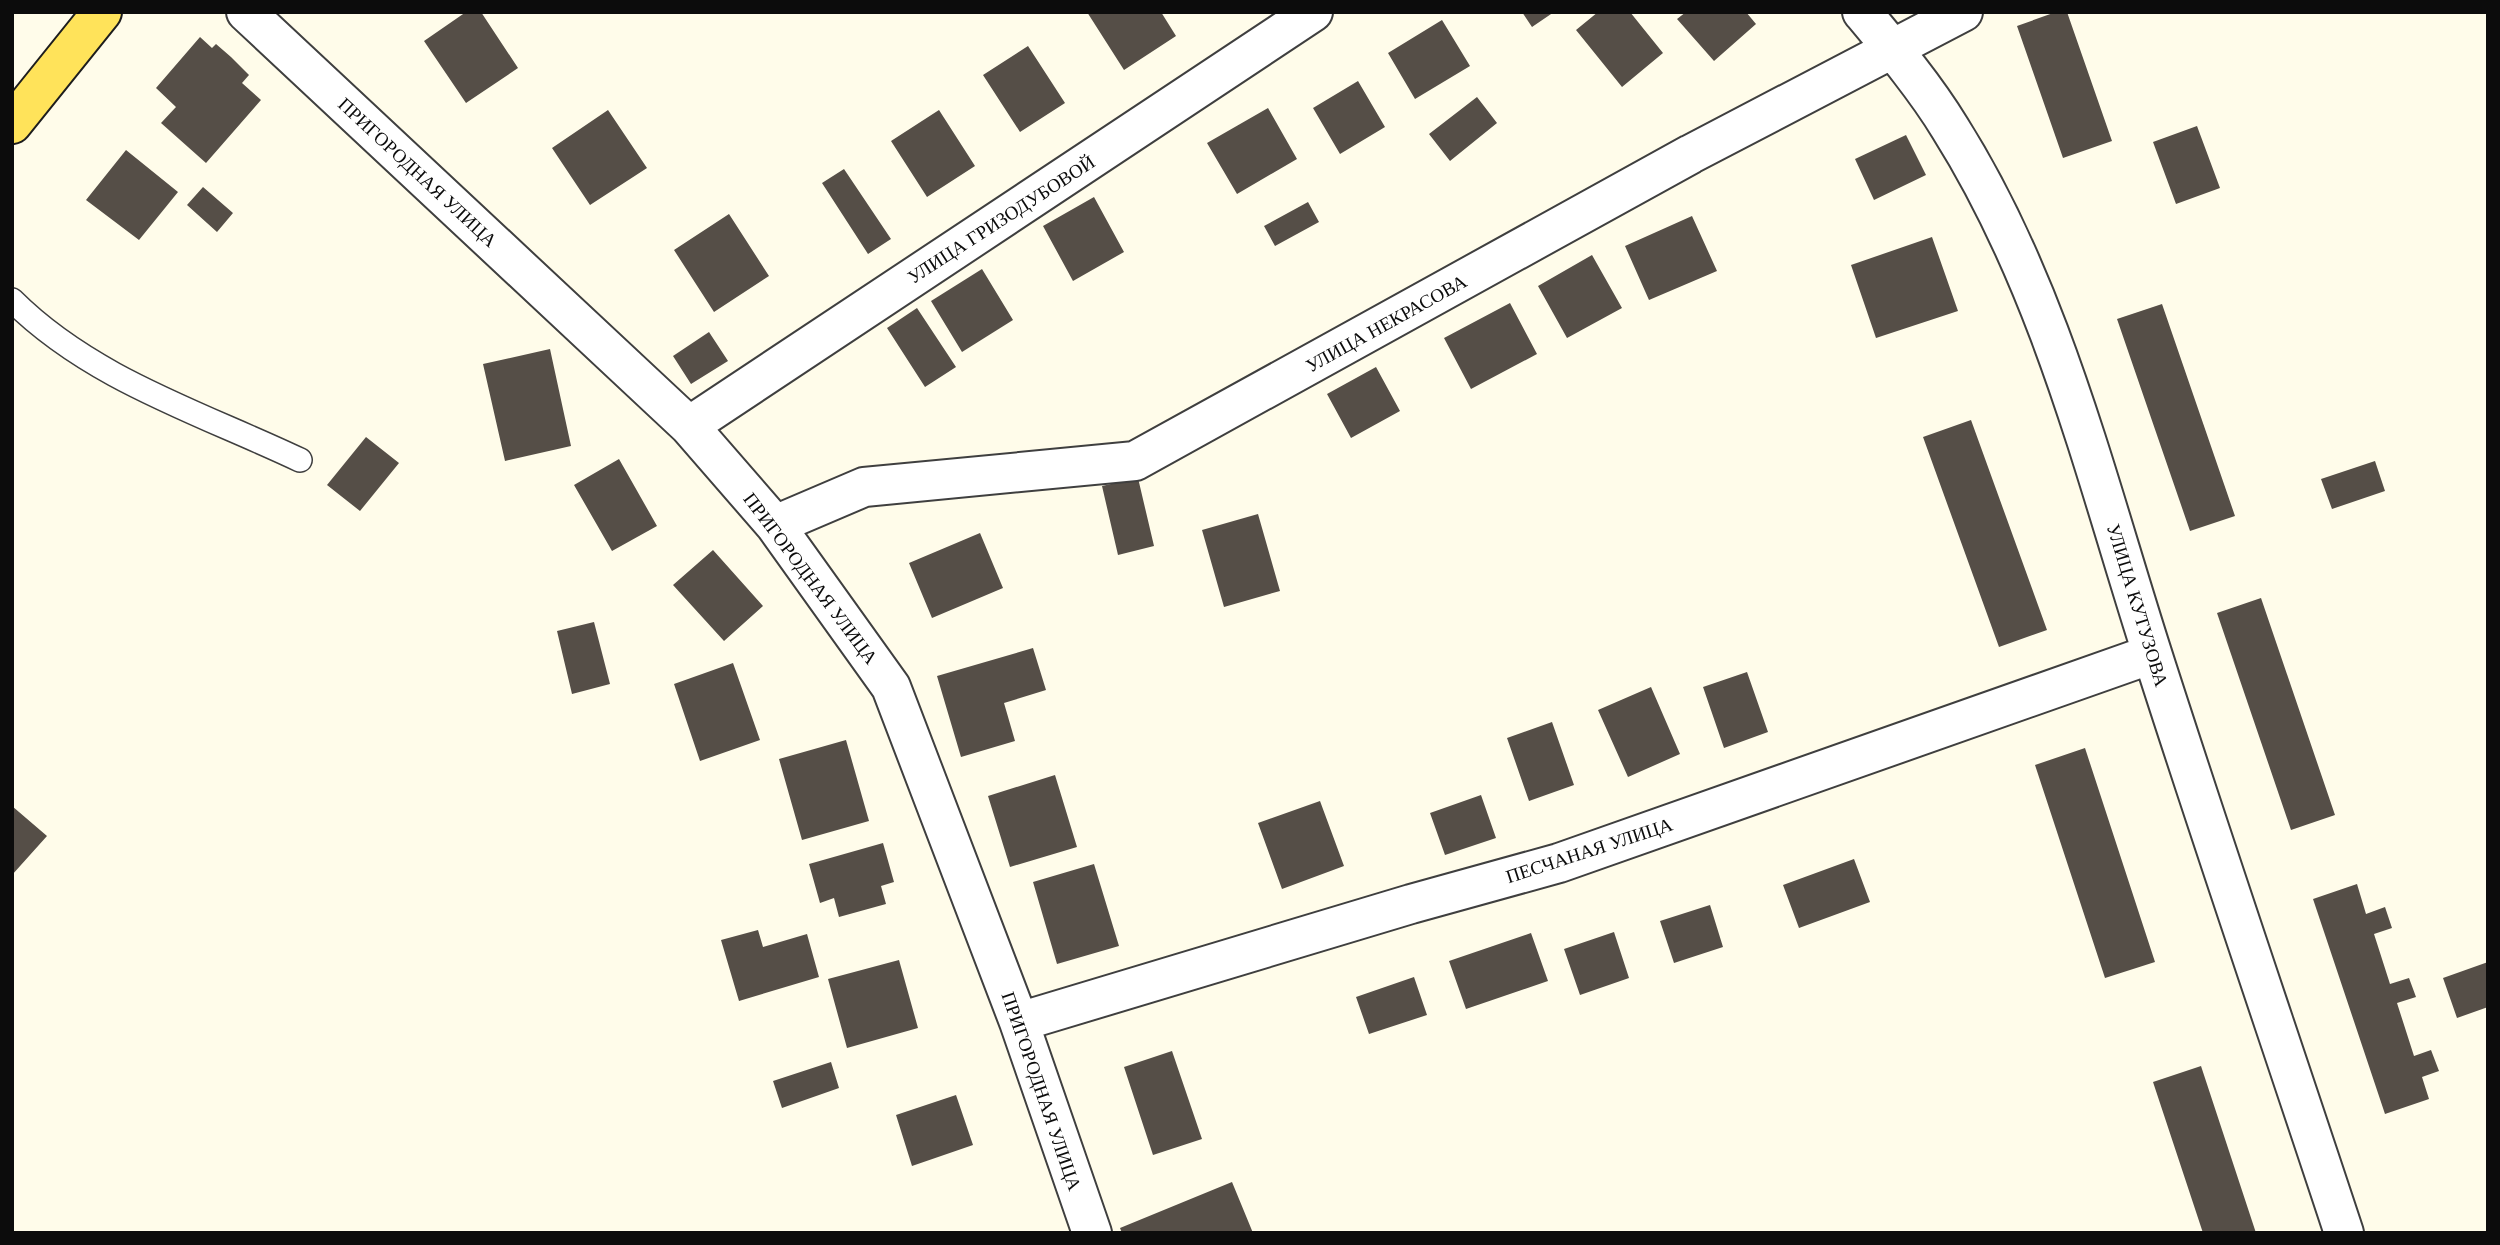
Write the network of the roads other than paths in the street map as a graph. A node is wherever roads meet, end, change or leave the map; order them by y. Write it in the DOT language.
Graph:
graph roads {
  1 [pos="102,12"];
  2 [pos="246,12"];
  3 [pos="1313,12"];
  4 [pos="1861,12"];
  5 [pos="1963,12"];
  6 [pos="1893,49"];
  7 [pos="12,124"];
  8 [pos="12,300"];
  9 [pos="689,426"];
  10 [pos="300,460"];
  11 [pos="775,525"];
  12 [pos="2152,654"];
  13 [pos="1019,1022"];
  14 [pos="1092,1233"];
  15 [pos="2344,1233"];
  1 -- 7 [label="main road"];
  2 -- 9 [label="street, ПРИГОРОДНАЯ УЛИЦА"];
  3 -- 9 [label="street, УЛИЦА ГРИЗОДУБОВОЙ"];
  4 -- 6 [label="street, УЛИЦА КУТУЗОВА"];
  5 -- 6 [label="street, УЛИЦА НЕКРАСОВА"];
  6 -- 11 [label="street, УЛИЦА НЕКРАСОВА"];
  6 -- 12 [label="street, УЛИЦА КУТУЗОВА"];
  8 -- 10 [label="lane"];
  9 -- 11 [label="street, ПРИГОРОДНАЯ УЛИЦА"];
  11 -- 13 [label="street, ПРИГОРОДНАЯ УЛИЦА"];
  12 -- 13 [label="street, ПЕСЧАНАЯ УЛИЦА"];
  12 -- 15 [label="street, УЛИЦА КУТУЗОВА"];
  13 -- 14 [label="street, ПРИГОРОДНАЯ УЛИЦА"];
}
